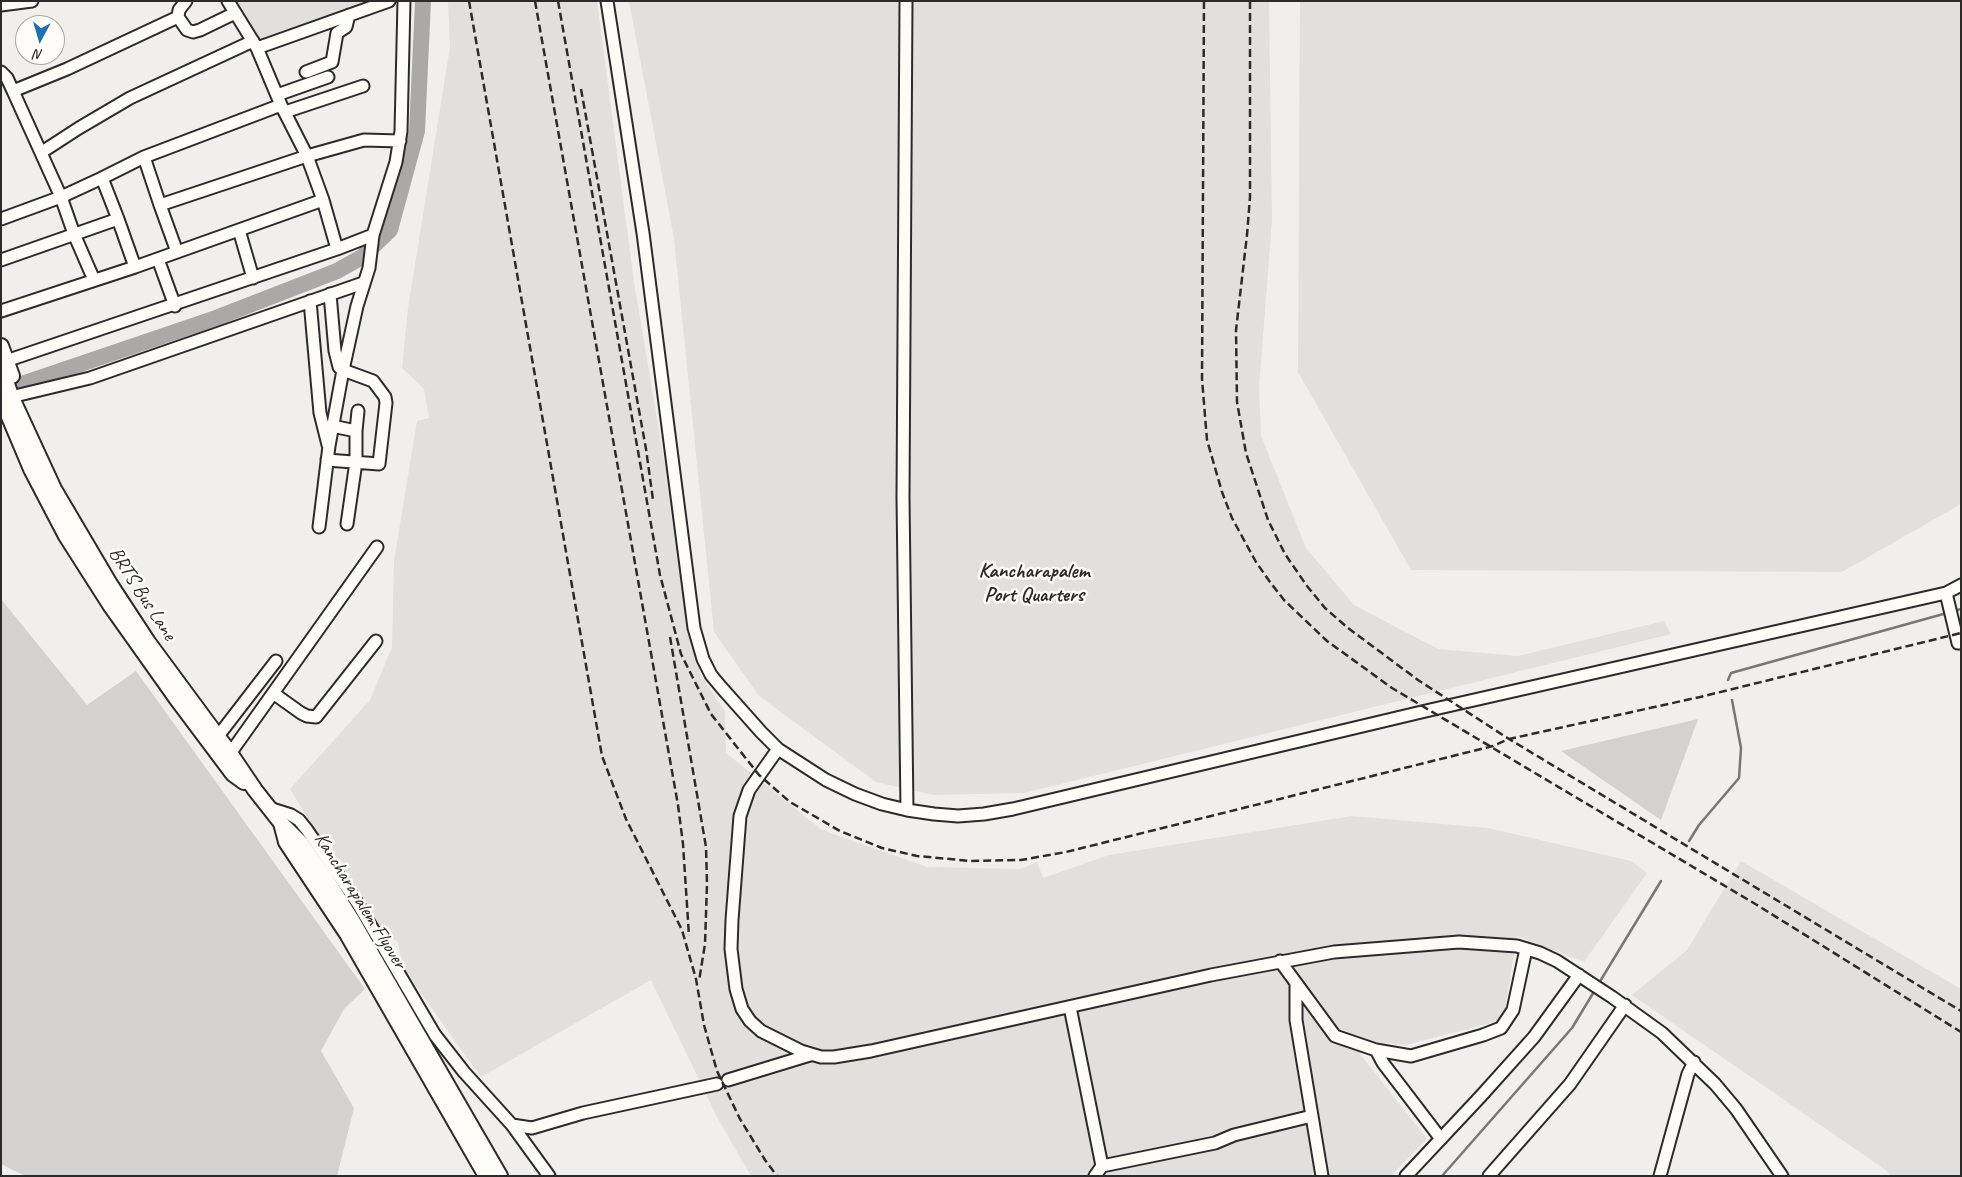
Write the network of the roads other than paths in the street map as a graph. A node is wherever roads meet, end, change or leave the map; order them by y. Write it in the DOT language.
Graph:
graph roads {
  1 [pos="32,1"];
  2 [pos="186,1"];
  3 [pos="228,1"];
  4 [pos="389,1"];
  5 [pos="404,1"];
  6 [pos="607,1"];
  7 [pos="906,1"];
  8 [pos="1,5"];
  9 [pos="235,13"];
  10 [pos="349,15"];
  11 [pos="178,18"];
  12 [pos="255,44"];
  13 [pos="1,72"];
  14 [pos="306,72"];
  15 [pos="328,77"];
  16 [pos="363,86"];
  17 [pos="13,91"];
  18 [pos="281,104"];
  19 [pos="400,141"];
  20 [pos="42,152"];
  21 [pos="307,156"];
  22 [pos="144,157"];
  23 [pos="102,178"];
  24 [pos="61,197"];
  25 [pos="323,200"];
  26 [pos="160,205"];
  27 [pos="1,219"];
  28 [pos="118,219"];
  29 [pos="239,230"];
  30 [pos="74,234"];
  31 [pos="373,239"];
  32 [pos="337,249"];
  33 [pos="177,252"];
  34 [pos="158,259"];
  35 [pos="1,260"];
  36 [pos="135,267"];
  37 [pos="253,278"];
  38 [pos="94,280"];
  39 [pos="363,283"];
  40 [pos="330,294"];
  41 [pos="310,301"];
  42 [pos="174,306"];
  43 [pos="1,310"];
  44 [pos="1,346"];
  45 [pos="4,364"];
  46 [pos="343,370"];
  47 [pos="8,398"];
  48 [pos="358,411"];
  49 [pos="332,426"];
  50 [pos="356,431"];
  51 [pos="329,446"];
  52 [pos="327,460"];
  53 [pos="356,462"];
  54 [pos="347,524"];
  55 [pos="318,527"];
  56 [pos="377,547"];
  57 [pos="1961,585"];
  58 [pos="1946,593"];
  59 [pos="376,641"];
  60 [pos="1961,643"];
  61 [pos="276,661"];
  62 [pos="253,691"];
  63 [pos="270,697"];
  64 [pos="222,731"];
  65 [pos="234,748"];
  66 [pos="778,749"];
  67 [pos="255,790"];
  68 [pos="269,808"];
  69 [pos="907,810"];
  70 [pos="281,823"];
  71 [pos="296,847"];
  72 [pos="1526,949"];
  73 [pos="1280,961"];
  74 [pos="1582,977"];
  75 [pos="1296,984"];
  76 [pos="1625,1006"];
  77 [pos="1070,1008"];
  78 [pos="1376,1050"];
  79 [pos="810,1055"];
  80 [pos="1694,1062"];
  81 [pos="1312,1116"];
  82 [pos="512,1125"];
  83 [pos="532,1128"];
  84 [pos="1441,1139"];
  85 [pos="525,1142"];
  86 [pos="1099,1171"];
  87 [pos="486,1176"];
  88 [pos="500,1176"];
  89 [pos="549,1176"];
  90 [pos="1322,1176"];
  91 [pos="1406,1176"];
  92 [pos="1488,1176"];
  93 [pos="1660,1176"];
  94 [pos="1782,1176"];
  1 -- 8 [label="street"];
  2 -- 11 [label="street"];
  3 -- 9 [label="street"];
  4 -- 10 [label="street"];
  5 -- 19 [label="street"];
  6 -- 66 [label="street"];
  7 -- 69 [label="street"];
  9 -- 11 [label="street"];
  9 -- 12 [label="street"];
  10 -- 12 [label="street"];
  10 -- 14 [label="street"];
  11 -- 17 [label="street"];
  12 -- 18 [label="street"];
  12 -- 20 [label="street"];
  13 -- 17 [label="street"];
  15 -- 18 [label="street"];
  16 -- 18 [label="street"];
  17 -- 20 [label="street"];
  18 -- 21 [label="street"];
  18 -- 22 [label="street"];
  19 -- 21 [label="street"];
  19 -- 31 [label="street"];
  20 -- 24 [label="street"];
  21 -- 25 [label="street"];
  21 -- 26 [label="street"];
  22 -- 23 [label="street"];
  22 -- 26 [label="street"];
  23 -- 24 [label="street"];
  23 -- 28 [label="street"];
  24 -- 27 [label="street"];
  24 -- 30 [label="street"];
  25 -- 29 [label="street"];
  25 -- 32 [label="street"];
  26 -- 33 [label="street"];
  28 -- 30 [label="street"];
  28 -- 36 [label="street"];
  29 -- 33 [label="street"];
  29 -- 37 [label="street"];
  30 -- 35 [label="street"];
  30 -- 38 [label="street"];
  31 -- 32 [label="street"];
  31 -- 39 [label="street"];
  32 -- 37 [label="street"];
  33 -- 34 [label="street"];
  34 -- 36 [label="street"];
  34 -- 42 [label="street"];
  36 -- 38 [label="street"];
  37 -- 42 [label="street"];
  38 -- 43 [label="street"];
  39 -- 40 [label="street"];
  39 -- 46 [label="street"];
  40 -- 41 [label="street"];
  40 -- 46 [label="street"];
  41 -- 47 [label="street"];
  41 -- 51 [label="street"];
  42 -- 45 [label="street"];
  44 -- 45 [label="main road"];
  45 -- 47 [label="main road"];
  46 -- 49 [label="street"];
  46 -- 53 [label="street"];
  47 -- 64 [label="main road"];
  47 -- 67 [label="main road, BRTS Bus Lane"];
  48 -- 50 [label="street"];
  49 -- 50 [label="street"];
  49 -- 51 [label="street"];
  50 -- 53 [label="street"];
  51 -- 52 [label="street"];
  52 -- 53 [label="street"];
  52 -- 55 [label="street"];
  53 -- 54 [label="street"];
  56 -- 63 [label="street"];
  57 -- 58 [label="street"];
  58 -- 60 [label="street"];
  58 -- 69 [label="street"];
  59 -- 63 [label="street"];
  61 -- 62 [label="street"];
  62 -- 63 [label="street"];
  62 -- 64 [label="street"];
  63 -- 65 [label="street"];
  64 -- 65 [label="main road"];
  65 -- 67 [label="main road"];
  66 -- 69 [label="street"];
  66 -- 79 [label="street"];
  67 -- 68 [label="main road, BRTS Bus Lane"];
  68 -- 70 [label="main road, BRTS Bus Lane"];
  68 -- 82 [label="street"];
  70 -- 71 [label="main road, Kancharapalem Flyover"];
  71 -- 87 [label="main road, Kancharapalem Flyover"];
  71 -- 88 [label="main road, Kancharapalem Flyover"];
  72 -- 73 [label="street"];
  72 -- 74 [label="street"];
  72 -- 78 [label="street"];
  73 -- 75 [label="street"];
  73 -- 77 [label="street"];
  74 -- 76 [label="street"];
  74 -- 84 [label="street"];
  75 -- 78 [label="street"];
  75 -- 81 [label="street"];
  76 -- 80 [label="street"];
  76 -- 92 [label="street"];
  77 -- 79 [label="street"];
  77 -- 86 [label="street"];
  78 -- 84 [label="street"];
  79 -- 83 [label="street"];
  80 -- 93 [label="street"];
  80 -- 94 [label="street"];
  81 -- 86 [label="street"];
  81 -- 90 [label="street"];
  82 -- 83 [label="street"];
  82 -- 85 [label="street"];
  83 -- 85 [label="street"];
  84 -- 91 [label="street"];
  85 -- 89 [label="street"];
}
